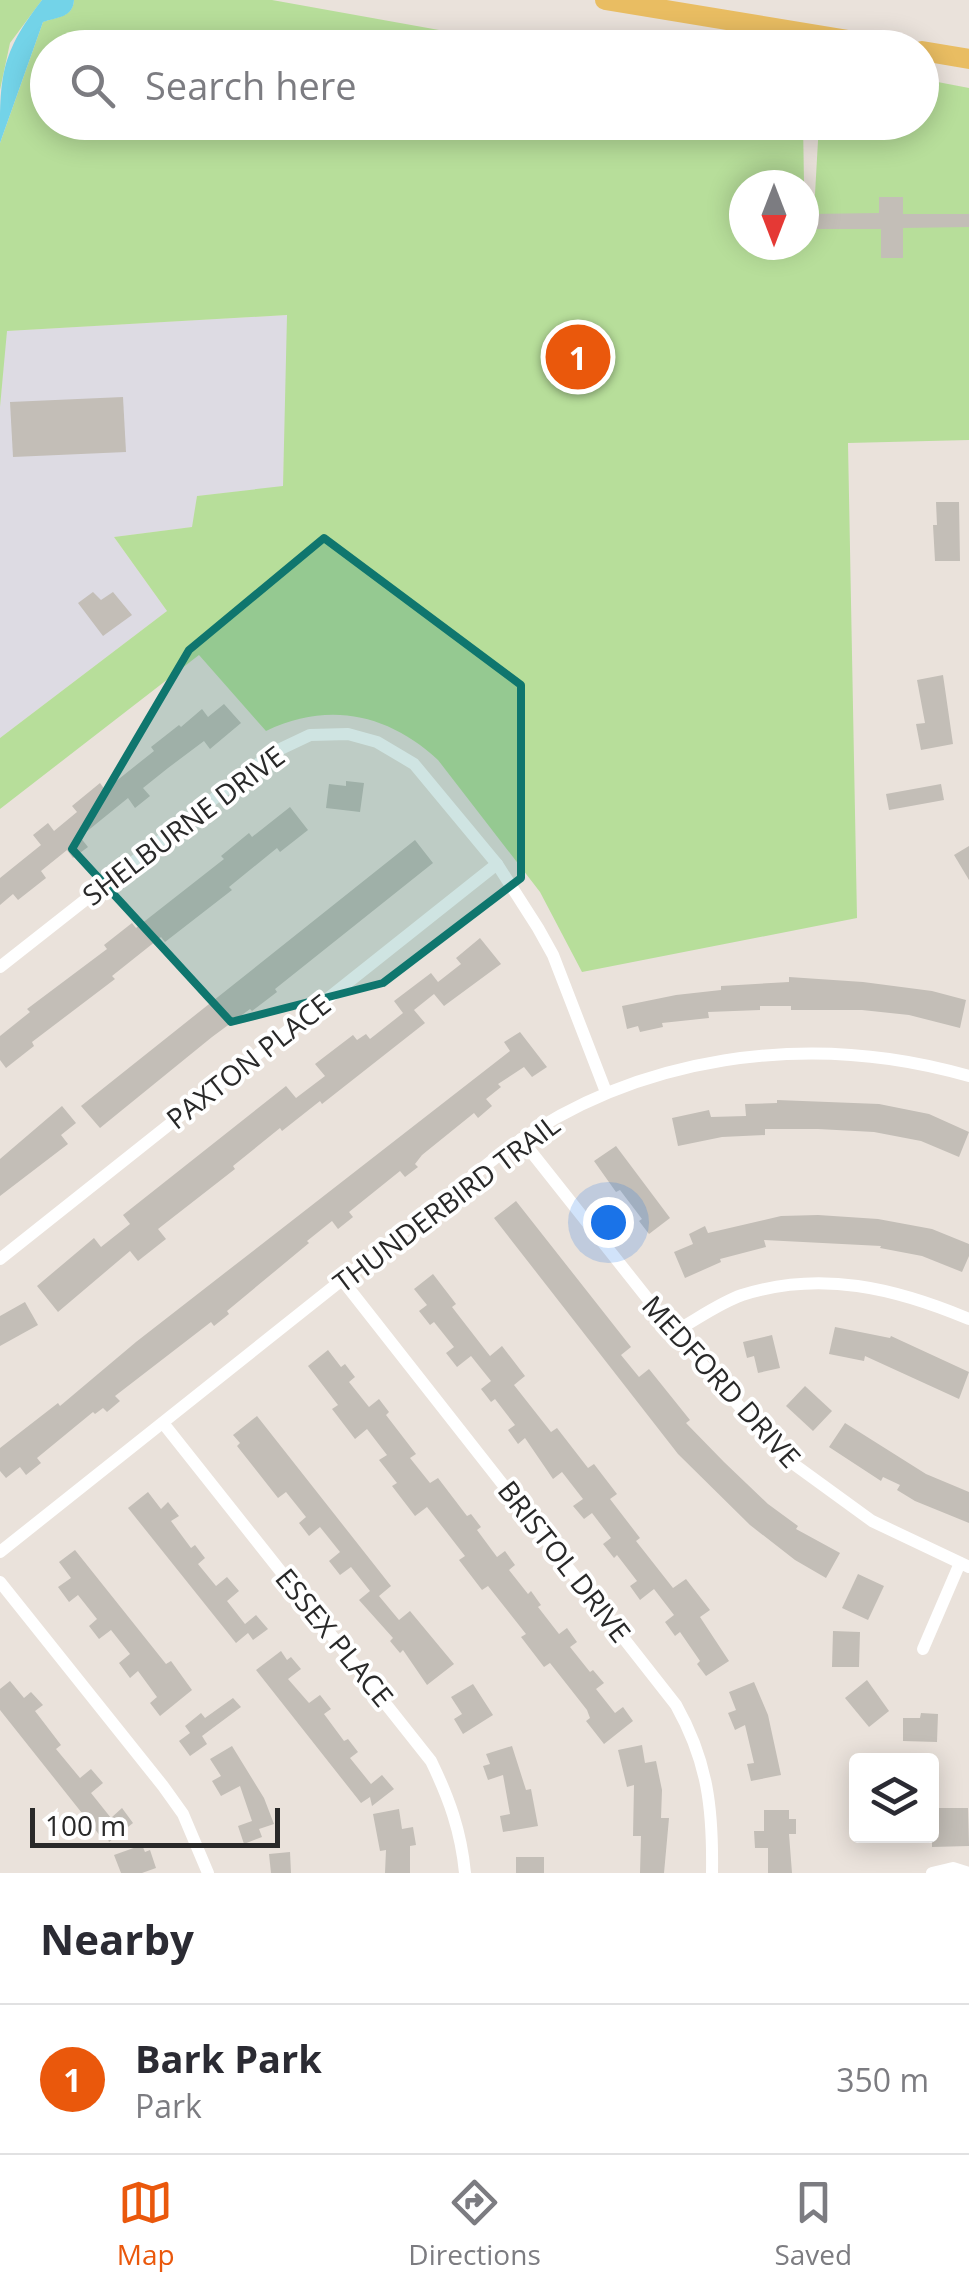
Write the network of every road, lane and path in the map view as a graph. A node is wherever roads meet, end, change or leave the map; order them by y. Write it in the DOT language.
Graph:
graph roads {
  1 [pos="605,0"];
  2 [pos="788,30"];
  3 [pos="939,55"];
  4 [pos="969,59"];
  5 [pos="497,864"];
  6 [pos="0,967"];
  7 [pos="969,1076"];
  8 [pos="606,1092"];
  9 [pos="521,1139"];
  10 [pos="0,1258"];
  11 [pos="343,1281"];
  12 [pos="969,1318"];
  13 [pos="674,1332"];
  14 [pos="163,1423"];
  15 [pos="0,1552"];
  16 [pos="965,1565"];
  17 [pos="0,1582"];
  18 [pos="923,1649"];
  19 [pos="208,1873"];
  20 [pos="465,1873"];
  21 [pos="712,1873"];
  22 [pos="932,1873"];
  23 [pos="968,1873"];
  1 -- 2 [label="main road"];
  3 -- 4 [label="main road"];
  5 -- 6 [label="street, SHELBURNE DRIVE"];
  5 -- 8 [label="street, SHELBURNE DRIVE"];
  5 -- 10 [label="street, PAXTON PLACE"];
  7 -- 8 [label="street, THUNDERBIRD TRAIL"];
  8 -- 9 [label="street, THUNDERBIRD TRAIL"];
  9 -- 11 [label="street, THUNDERBIRD TRAIL"];
  9 -- 13 [label="street, MEDFORD DRIVE"];
  11 -- 14 [label="street, THUNDERBIRD TRAIL"];
  11 -- 21 [label="street, BRISTOL DRIVE"];
  12 -- 13 [label="street"];
  13 -- 16 [label="street, MEDFORD DRIVE"];
  14 -- 15 [label="street, THUNDERBIRD TRAIL"];
  14 -- 20 [label="street, ESSEX PLACE"];
  16 -- 18 [label="street"];
  17 -- 19 [label="street"];
  22 -- 23 [label="street"];
}
